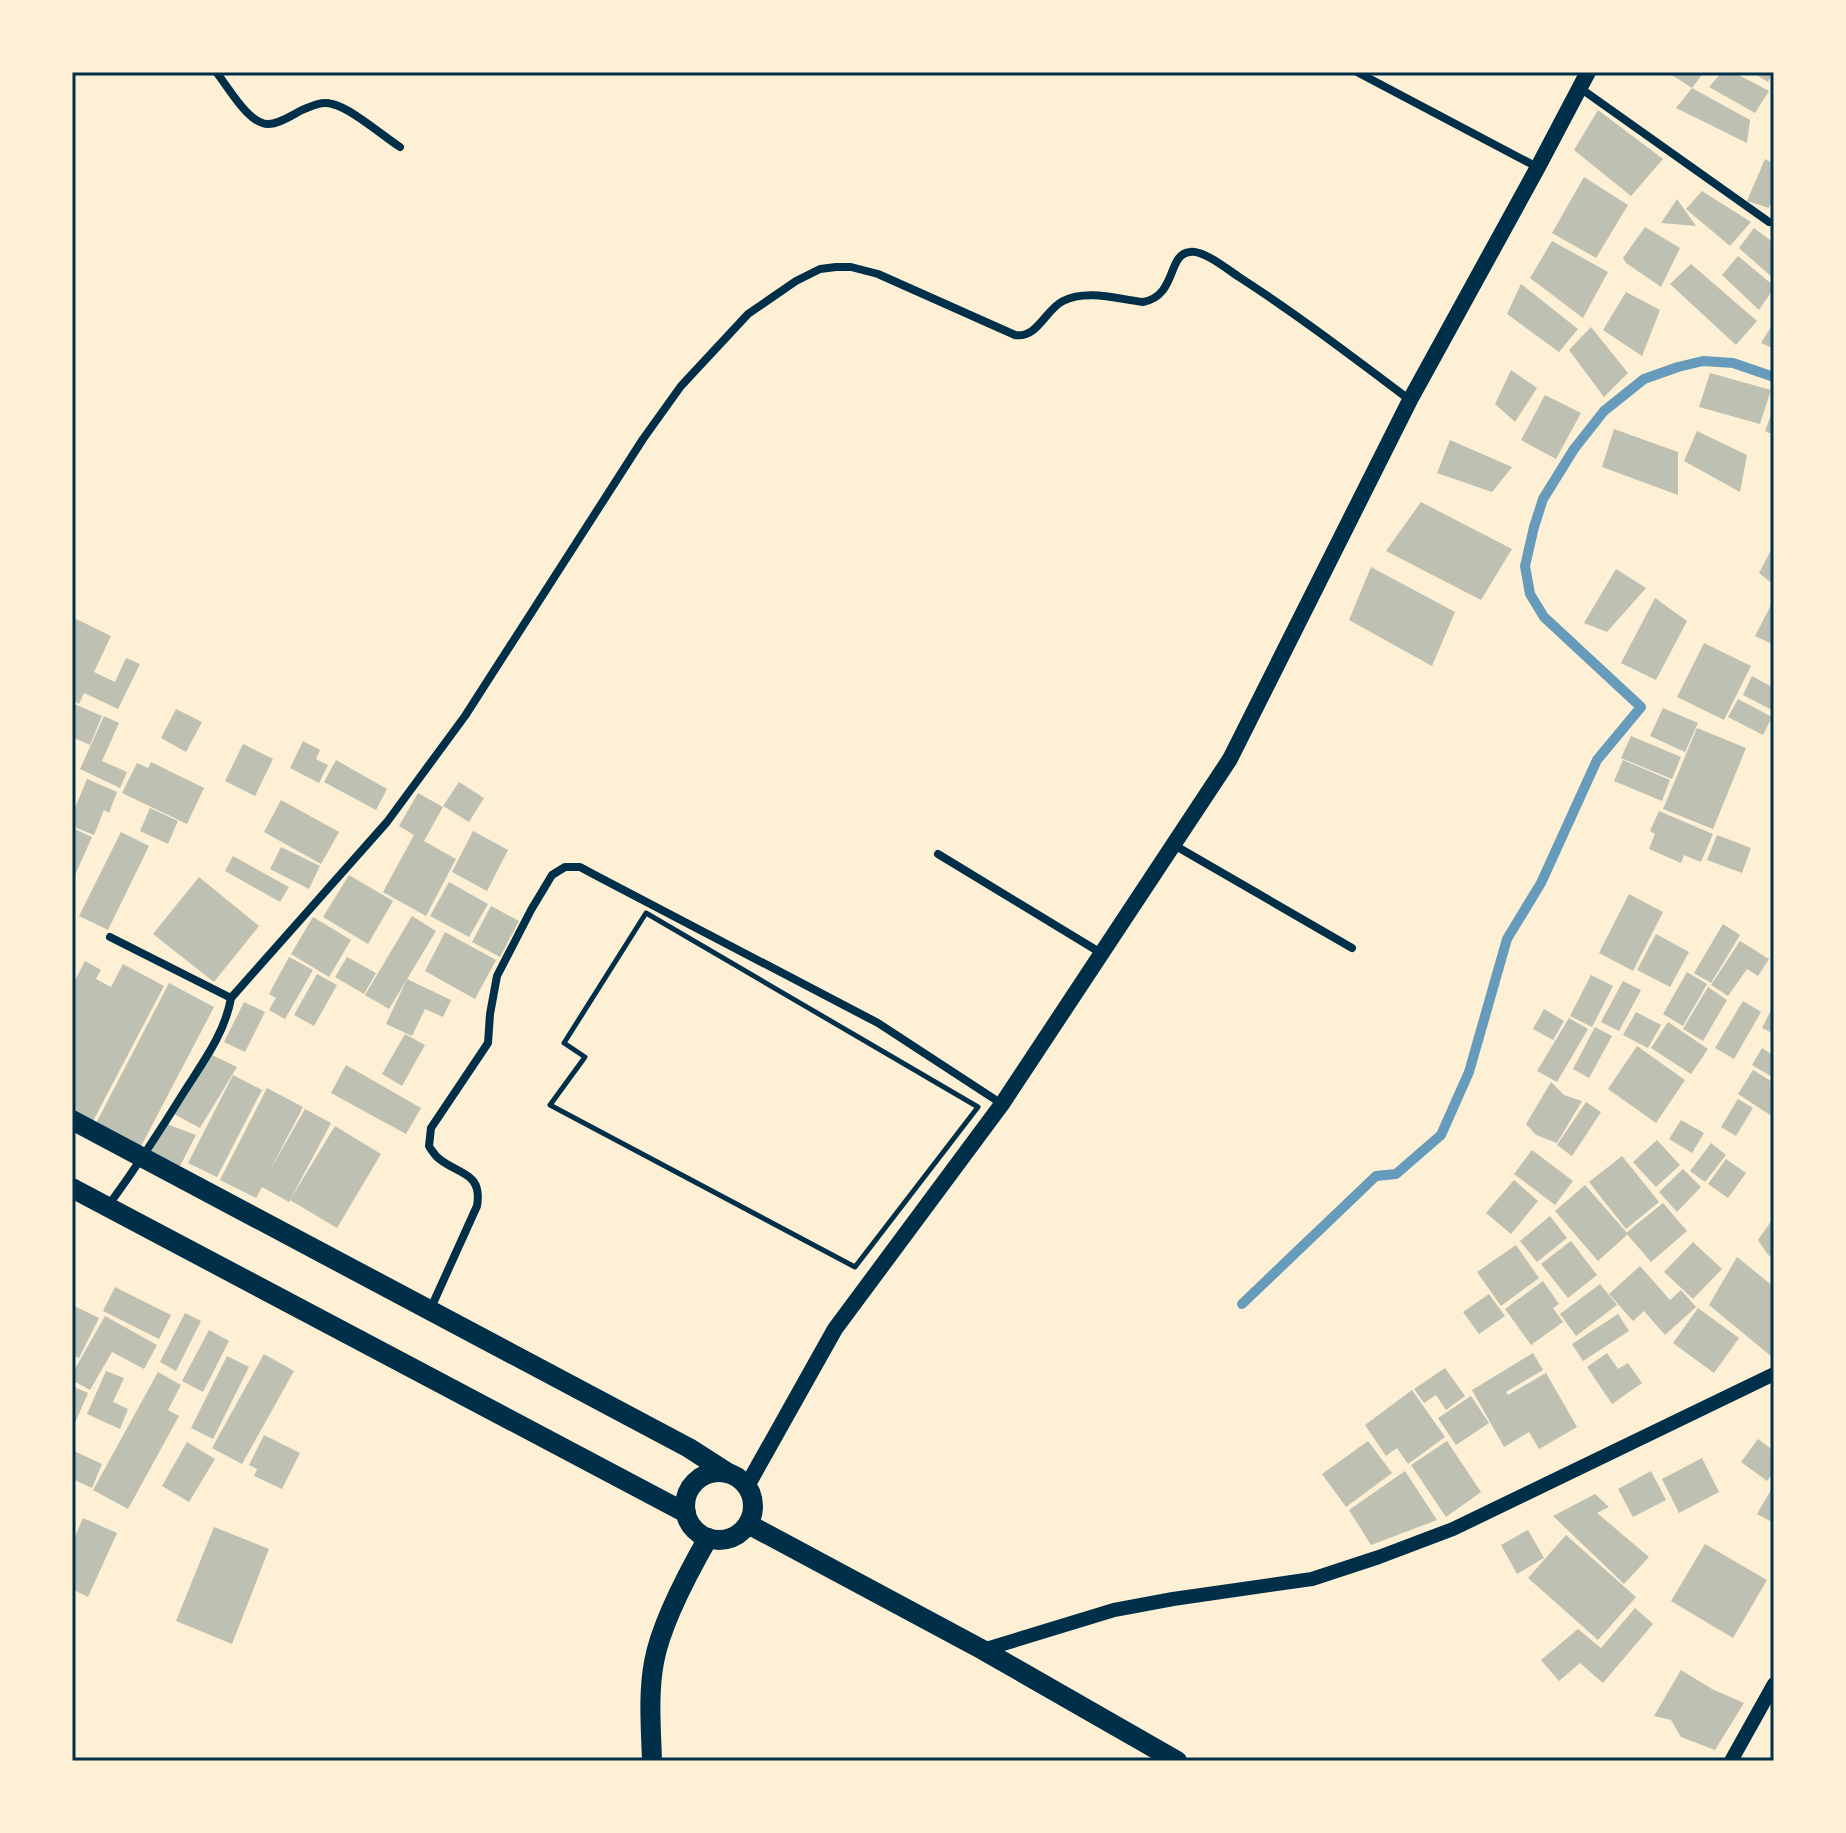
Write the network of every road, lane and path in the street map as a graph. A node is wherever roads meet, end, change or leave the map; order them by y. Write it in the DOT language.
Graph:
graph roads {
  1 [pos="216,72"];
  2 [pos="1357,72"];
  3 [pos="1588,72"];
  4 [pos="1579,88"];
  5 [pos="400,147"];
  6 [pos="1538,167"];
  7 [pos="1769,222"];
  8 [pos="1410,400"];
  9 [pos="1173,844"];
  10 [pos="938,854"];
  11 [pos="646,913"];
  12 [pos="110,937"];
  13 [pos="1352,948"];
  14 [pos="1102,953"];
  15 [pos="231,998"];
  16 [pos="1002,1104"];
  17 [pos="72,1120"];
  18 [pos="143,1157"];
  19 [pos="72,1188"];
  20 [pos="108,1207"];
  21 [pos="430,1310"];
  22 [pos="1774,1374"];
  23 [pos="728,1473"];
  24 [pos="747,1486"];
  25 [pos="686,1513"];
  26 [pos="748,1524"];
  27 [pos="708,1538"];
  28 [pos="983,1650"];
  29 [pos="1774,1684"];
  30 [pos="652,1761"];
  31 [pos="1177,1761"];
  32 [pos="1731,1761"];
  1 -- 5 [label="street"];
  2 -- 6 [label="street"];
  3 -- 4 [label="main road"];
  4 -- 6 [label="main road"];
  4 -- 7 [label="street"];
  6 -- 8 [label="main road"];
  8 -- 9 [label="main road"];
  8 -- 15 [label="street"];
  9 -- 13 [label="street"];
  9 -- 14 [label="main road"];
  10 -- 14 [label="street"];
  11 -- 11 [label="path"];
  12 -- 15 [label="street"];
  14 -- 16 [label="main road"];
  15 -- 18 [label="street"];
  16 -- 21 [label="street"];
  16 -- 24 [label="main road"];
  17 -- 18 [label="main road"];
  18 -- 20 [label="street"];
  18 -- 21 [label="main road"];
  19 -- 20 [label="main road"];
  20 -- 25 [label="main road"];
  21 -- 23 [label="main road"];
  22 -- 28 [label="street"];
  23 -- 24 [label="main road"];
  23 -- 25 [label="main road"];
  24 -- 26 [label="main road"];
  25 -- 27 [label="main road"];
  26 -- 27 [label="main road"];
  26 -- 28 [label="main road"];
  27 -- 30 [label="main road"];
  28 -- 31 [label="main road"];
  29 -- 32 [label="street"];
}
